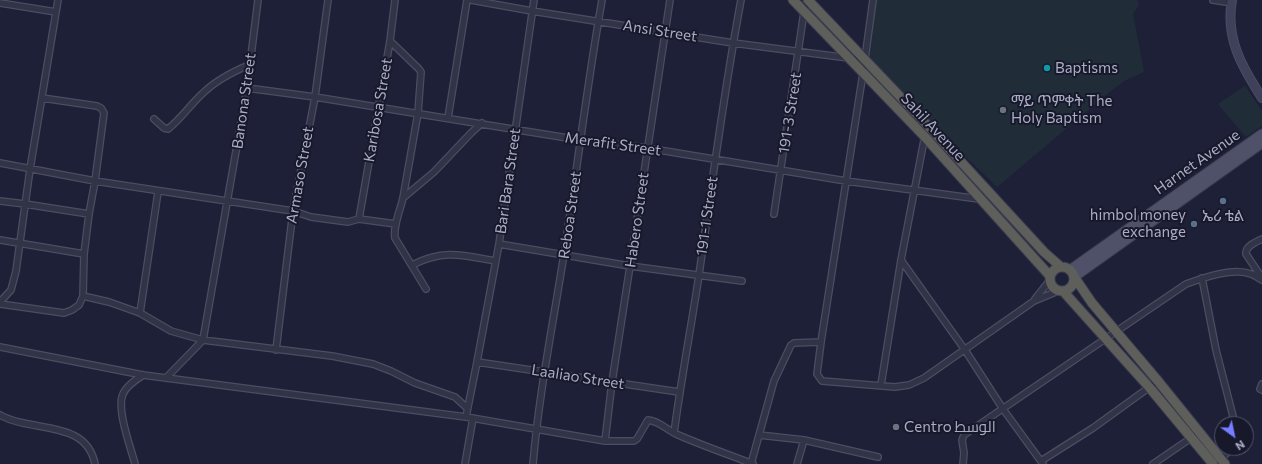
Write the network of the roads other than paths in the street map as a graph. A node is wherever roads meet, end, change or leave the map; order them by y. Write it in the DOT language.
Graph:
graph roads {
  1 [pos="58,0"];
  2 [pos="258,0"];
  3 [pos="328,0"];
  4 [pos="395,0"];
  5 [pos="467,0"];
  6 [pos="471,0"];
  7 [pos="534,0"];
  8 [pos="602,0"];
  9 [pos="670,0"];
  10 [pos="741,0"];
  11 [pos="792,0"];
  12 [pos="808,0"];
  13 [pos="873,0"];
  14 [pos="1213,0"];
  15 [pos="1232,2"];
  16 [pos="0,3"];
  17 [pos="532,11"];
  18 [pos="56,12"];
  19 [pos="804,12"];
  20 [pos="598,22"];
  21 [pos="665,32"];
  22 [pos="390,41"];
  23 [pos="733,43"];
  24 [pos="799,51"];
  25 [pos="849,58"];
  26 [pos="865,60"];
  27 [pos="249,65"];
  28 [pos="863,73"];
  29 [pos="247,88"];
  30 [pos="315,97"];
  31 [pos="42,98"];
  32 [pos="1262,98"];
  33 [pos="378,107"];
  34 [pos="418,113"];
  35 [pos="448,118"];
  36 [pos="154,119"];
  37 [pos="482,123"];
  38 [pos="930,128"];
  39 [pos="515,129"];
  40 [pos="1262,134"];
  41 [pos="924,136"];
  42 [pos="580,140"];
  43 [pos="1262,143"];
  44 [pos="648,148"];
  45 [pos="715,159"];
  46 [pos="0,163"];
  47 [pos="30,169"];
  48 [pos="781,170"];
  49 [pos="846,180"];
  50 [pos="95,182"];
  51 [pos="915,190"];
  52 [pos="158,192"];
  53 [pos="403,198"];
  54 [pos="979,199"];
  55 [pos="0,201"];
  56 [pos="228,202"];
  57 [pos="25,204"];
  58 [pos="293,211"];
  59 [pos="88,214"];
  60 [pos="774,214"];
  61 [pos="359,219"];
  62 [pos="396,224"];
  63 [pos="1262,239"];
  64 [pos="0,240"];
  65 [pos="20,243"];
  66 [pos="498,244"];
  67 [pos="84,254"];
  68 [pos="564,255"];
  69 [pos="901,260"];
  70 [pos="496,261"];
  71 [pos="412,265"];
  72 [pos="630,266"];
  73 [pos="1061,267"];
  74 [pos="1073,275"];
  75 [pos="699,276"];
  76 [pos="1050,278"];
  77 [pos="1202,278"];
  78 [pos="1262,279"];
  79 [pos="742,281"];
  80 [pos="426,289"];
  81 [pos="1061,291"];
  82 [pos="83,296"];
  83 [pos="1034,301"];
  84 [pos="0,303"];
  85 [pos="140,313"];
  86 [pos="1116,331"];
  87 [pos="1106,339"];
  88 [pos="203,340"];
  89 [pos="821,342"];
  90 [pos="0,347"];
  91 [pos="276,350"];
  92 [pos="965,350"];
  93 [pos="477,362"];
  94 [pos="544,372"];
  95 [pos="143,375"];
  96 [pos="166,378"];
  97 [pos="1158,381"];
  98 [pos="612,382"];
  99 [pos="1262,384"];
  100 [pos="882,385"];
  101 [pos="1150,387"];
  102 [pos="1262,390"];
  103 [pos="679,392"];
  104 [pos="467,408"];
  105 [pos="1003,409"];
  106 [pos="0,415"];
  107 [pos="466,416"];
  108 [pos="1233,416"];
  109 [pos="473,418"];
  110 [pos="536,430"];
  111 [pos="1199,431"];
  112 [pos="674,433"];
  113 [pos="759,435"];
  114 [pos="1191,438"];
  115 [pos="804,440"];
  116 [pos="605,441"];
  117 [pos="878,457"];
  118 [pos="1042,463"];
  119 [pos="1219,463"];
  120 [pos="95,464"];
  121 [pos="135,464"];
  122 [pos="465,464"];
  123 [pos="533,464"];
  124 [pos="751,464"];
  125 [pos="797,464"];
  126 [pos="963,464"];
  127 [pos="1153,464"];
  1 -- 18 [label="street"];
  2 -- 27 [label="street, Banona Street"];
  3 -- 30 [label="street, Armaso Street"];
  4 -- 22 [label="street, Karibosa Street"];
  5 -- 35 [label="street"];
  6 -- 17 [label="street, Ansi Street"];
  7 -- 17 [label="street, Bari Bara Street"];
  8 -- 20 [label="street, Reboa Street"];
  9 -- 21 [label="street, Habero Street"];
  10 -- 23 [label="street, 191-1 Street"];
  11 -- 19 [label="highway, Sahil Avenue"];
  12 -- 19 [label="street, 191-3 Street"];
  12 -- 26 [label="highway"];
  13 -- 26 [label="street"];
  14 -- 15 [label="street"];
  15 -- 32 [label="main road"];
  16 -- 18 [label="street"];
  17 -- 20 [label="street, Ansi Street"];
  17 -- 39 [label="street, Bari Bara Street"];
  18 -- 31 [label="street"];
  19 -- 24 [label="street, 191-3 Street"];
  19 -- 25 [label="highway, Sahil Avenue"];
  20 -- 21 [label="street, Ansi Street"];
  20 -- 42 [label="street, Reboa Street"];
  21 -- 23 [label="street, Ansi Street"];
  21 -- 44 [label="street, Habero Street"];
  22 -- 33 [label="street, Karibosa Street"];
  22 -- 34 [label="street"];
  23 -- 24 [label="street, Ansi Street"];
  23 -- 45 [label="street, 191-1 Street"];
  24 -- 25 [label="street, Ansi Street"];
  24 -- 48 [label="street, 191-3 Street"];
  25 -- 26 [label="street, Ansi Street"];
  25 -- 28 [label="highway, Sahil Avenue"];
  26 -- 28 [label="street"];
  26 -- 38 [label="highway"];
  27 -- 29 [label="street, Banona Street"];
  27 -- 36 [label="street"];
  28 -- 41 [label="highway, Sahil Avenue"];
  28 -- 49 [label="street"];
  29 -- 30 [label="street, Merafit Street"];
  29 -- 56 [label="street, Banona Street"];
  30 -- 33 [label="street, Merafit Street"];
  30 -- 58 [label="street, Armaso Street"];
  31 -- 47 [label="street"];
  31 -- 50 [label="street"];
  33 -- 34 [label="street, Merafit Street"];
  33 -- 61 [label="street, Karibosa Street"];
  34 -- 35 [label="street, Merafit Street"];
  34 -- 53 [label="street"];
  35 -- 37 [label="street, Merafit Street"];
  37 -- 39 [label="street, Merafit Street"];
  37 -- 53 [label="street"];
  38 -- 41 [label="street"];
  38 -- 73 [label="highway"];
  39 -- 42 [label="street, Merafit Street"];
  39 -- 66 [label="street, Bari Bara Street"];
  40 -- 74 [label="main road, Harnet Avenue"];
  41 -- 51 [label="street"];
  41 -- 54 [label="highway, Sahil Avenue"];
  42 -- 44 [label="street, Merafit Street"];
  42 -- 68 [label="street, Reboa Street"];
  43 -- 74 [label="main road, Harnet Avenue"];
  44 -- 45 [label="street, Merafit Street"];
  44 -- 72 [label="street, Habero Street"];
  45 -- 48 [label="street, Merafit Street"];
  45 -- 75 [label="street, 191-1 Street"];
  46 -- 47 [label="street"];
  47 -- 50 [label="street"];
  47 -- 57 [label="street"];
  48 -- 49 [label="street, Merafit Street"];
  48 -- 60 [label="street, 191-3 Street"];
  49 -- 51 [label="street, Merafit Street"];
  49 -- 89 [label="street"];
  50 -- 52 [label="street"];
  50 -- 59 [label="street"];
  51 -- 54 [label="street, Merafit Street"];
  51 -- 69 [label="street"];
  52 -- 56 [label="street"];
  52 -- 85 [label="street"];
  53 -- 62 [label="street"];
  54 -- 76 [label="highway, Sahil Avenue"];
  55 -- 57 [label="street"];
  56 -- 58 [label="street"];
  56 -- 88 [label="street, Banona Street"];
  57 -- 59 [label="street"];
  57 -- 65 [label="street"];
  58 -- 61 [label="street"];
  58 -- 91 [label="street, Armaso Street"];
  59 -- 67 [label="street"];
  61 -- 62 [label="street"];
  62 -- 71 [label="street"];
  63 -- 78 [label="street"];
  64 -- 65 [label="street"];
  65 -- 67 [label="street"];
  65 -- 84 [label="street"];
  66 -- 68 [label="street"];
  66 -- 70 [label="street, Bari Bara Street"];
  67 -- 82 [label="street"];
  68 -- 72 [label="street"];
  68 -- 94 [label="street, Reboa Street"];
  69 -- 92 [label="street"];
  69 -- 100 [label="street"];
  70 -- 71 [label="street"];
  70 -- 93 [label="street, Bari Bara Street"];
  71 -- 80 [label="street"];
  72 -- 75 [label="street"];
  72 -- 98 [label="street, Habero Street"];
  73 -- 74 [label="highway"];
  73 -- 76 [label="highway"];
  74 -- 81 [label="highway"];
  74 -- 86 [label="highway"];
  75 -- 79 [label="street"];
  75 -- 103 [label="street, 191-1 Street"];
  76 -- 81 [label="highway"];
  76 -- 83 [label="street"];
  77 -- 78 [label="street"];
  77 -- 86 [label="street"];
  77 -- 108 [label="street"];
  81 -- 83 [label="street"];
  81 -- 87 [label="highway"];
  82 -- 84 [label="street"];
  82 -- 85 [label="street"];
  83 -- 92 [label="street"];
  85 -- 88 [label="street"];
  86 -- 87 [label="street"];
  86 -- 97 [label="highway"];
  87 -- 101 [label="highway"];
  87 -- 105 [label="street"];
  88 -- 91 [label="street"];
  88 -- 96 [label="street"];
  89 -- 100 [label="street"];
  89 -- 113 [label="street"];
  90 -- 95 [label="street"];
  91 -- 104 [label="street"];
  92 -- 100 [label="street"];
  92 -- 105 [label="street"];
  93 -- 94 [label="street, Laaliao Street"];
  93 -- 104 [label="street, Bari Bara Street"];
  94 -- 98 [label="street, Laaliao Street"];
  94 -- 110 [label="street, Reboa Street"];
  95 -- 96 [label="street"];
  95 -- 121 [label="street"];
  96 -- 107 [label="street"];
  97 -- 101 [label="street"];
  97 -- 111 [label="highway"];
  98 -- 103 [label="street, Laaliao Street"];
  98 -- 116 [label="street, Habero Street"];
  99 -- 102 [label="street"];
  101 -- 114 [label="highway"];
  101 -- 118 [label="street"];
  103 -- 112 [label="street, 191-1 Street"];
  104 -- 107 [label="street, Bari Bara Street"];
  105 -- 118 [label="street"];
  105 -- 126 [label="street"];
  106 -- 120 [label="street"];
  107 -- 109 [label="street"];
  109 -- 110 [label="street"];
  109 -- 122 [label="street"];
  110 -- 116 [label="street"];
  110 -- 123 [label="street, Reboa Street"];
  111 -- 114 [label="street"];
  111 -- 119 [label="highway"];
  112 -- 116 [label="street"];
  112 -- 124 [label="street"];
  113 -- 115 [label="street"];
  113 -- 124 [label="street"];
  114 -- 119 [label="highway"];
  114 -- 127 [label="street"];
  115 -- 117 [label="street"];
  115 -- 125 [label="street"];
}
